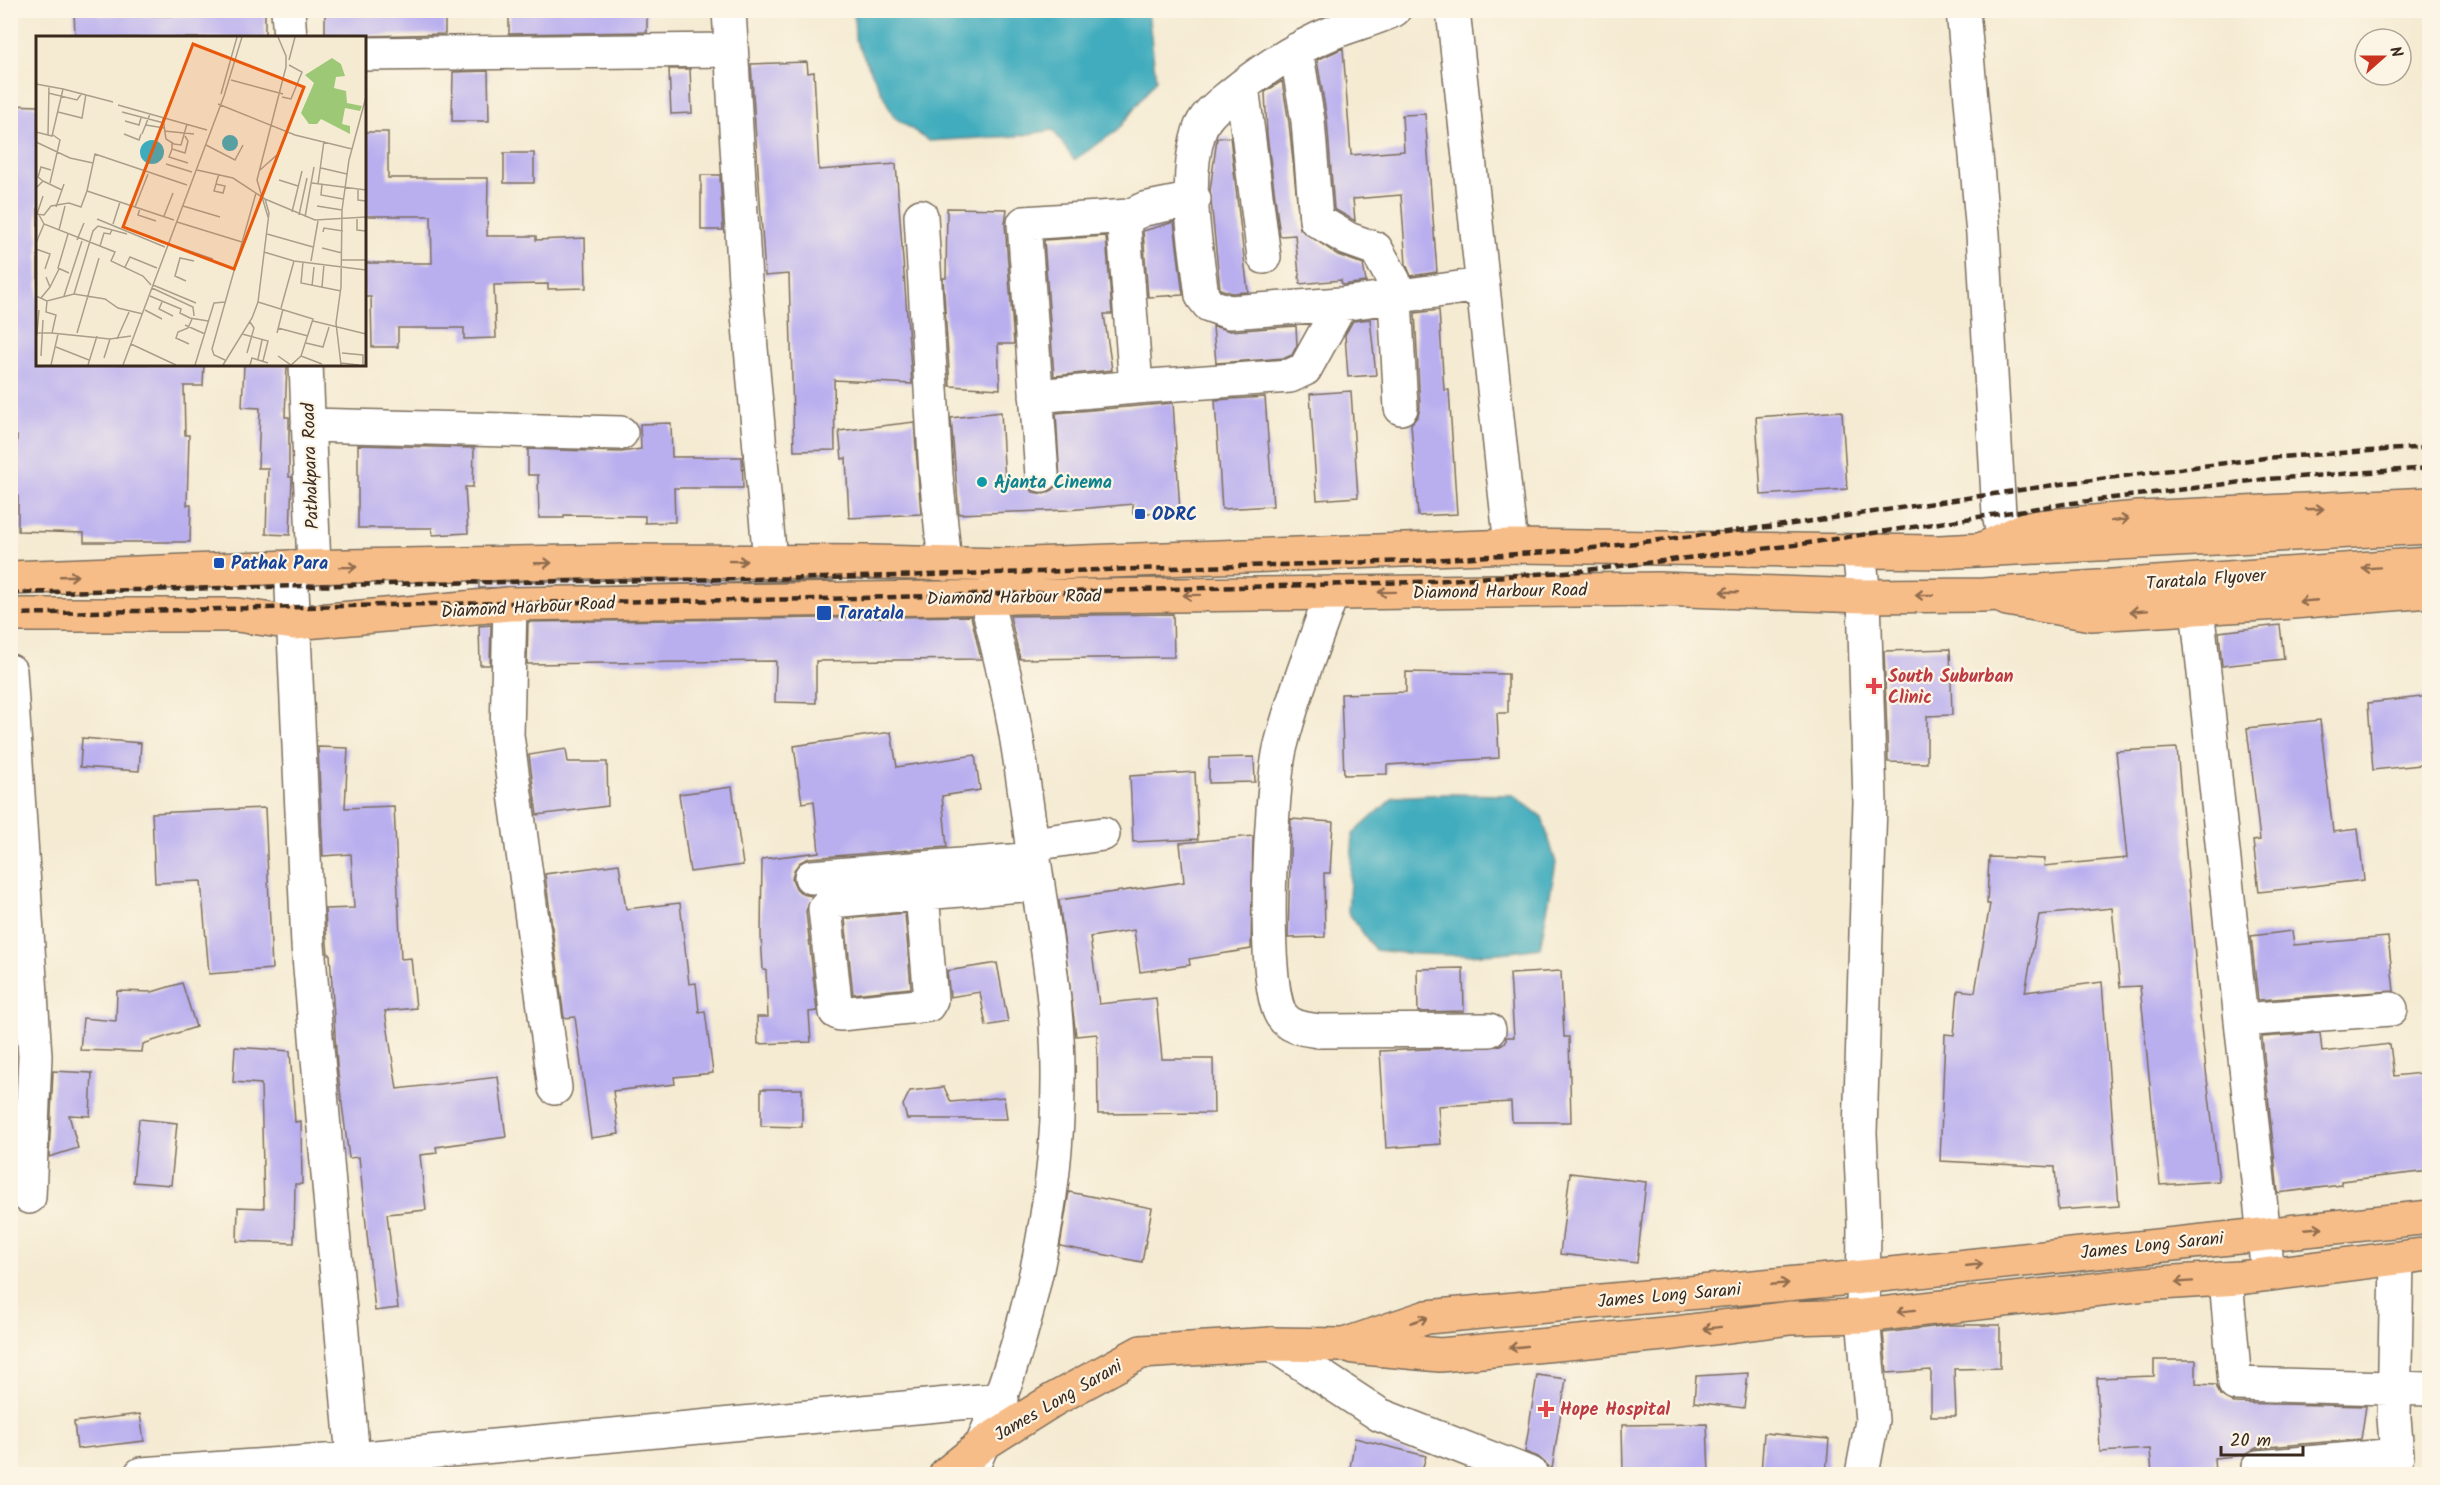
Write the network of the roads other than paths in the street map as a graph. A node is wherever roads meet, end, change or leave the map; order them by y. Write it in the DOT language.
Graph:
graph roads {
  1 [pos="288,10"];
  2 [pos="729,10"];
  3 [pos="1453,10"];
  4 [pos="1963,10"];
  5 [pos="1391,11"];
  6 [pos="1333,21"];
  7 [pos="290,36"];
  8 [pos="732,50"];
  9 [pos="1296,50"];
  10 [pos="366,54"];
  11 [pos="1242,86"];
  12 [pos="1194,199"];
  13 [pos="921,216"];
  14 [pos="1129,216"];
  15 [pos="1264,257"];
  16 [pos="1480,285"];
  17 [pos="1396,297"];
  18 [pos="1341,304"];
  19 [pos="306,366"];
  20 [pos="1136,387"];
  21 [pos="1036,396"];
  22 [pos="1401,408"];
  23 [pos="308,425"];
  24 [pos="621,433"];
  25 [pos="1042,475"];
  26 [pos="2430,504"];
  27 [pos="2430,527"];
  28 [pos="1993,544"];
  29 [pos="1511,546"];
  30 [pos="1859,551"];
  31 [pos="770,561"];
  32 [pos="945,564"];
  33 [pos="2430,564"];
  34 [pos="302,567"];
  35 [pos="10,578"];
  36 [pos="2430,591"];
  37 [pos="1332,593"];
  38 [pos="1983,595"];
  39 [pos="1864,596"];
  40 [pos="986,597"];
  41 [pos="510,604"];
  42 [pos="2197,607"];
  43 [pos="10,615"];
  44 [pos="294,623"];
  45 [pos="10,671"];
  46 [pos="1103,834"];
  47 [pos="1035,862"];
  48 [pos="811,877"];
  49 [pos="922,894"];
  50 [pos="2391,1009"];
  51 [pos="2241,1020"];
  52 [pos="1489,1030"];
  53 [pos="555,1088"];
  54 [pos="29,1197"];
  55 [pos="2430,1217"];
  56 [pos="2264,1233"];
  57 [pos="2430,1254"];
  58 [pos="2397,1259"];
  59 [pos="2268,1274"];
  60 [pos="1862,1277"];
  61 [pos="2226,1279"];
  62 [pos="1863,1316"];
  63 [pos="1272,1344"];
  64 [pos="1344,1346"];
  65 [pos="2395,1388"];
  66 [pos="2430,1389"];
  67 [pos="1002,1399"];
  68 [pos="983,1444"];
  69 [pos="353,1459"];
  70 [pos="2258,1467"];
  71 [pos="141,1474"];
  72 [pos="946,1474"];
  73 [pos="970,1474"];
  74 [pos="1531,1474"];
  75 [pos="1862,1474"];
  1 -- 7 [label="street"];
  2 -- 8 [label="street"];
  3 -- 16 [label="street"];
  4 -- 28 [label="street"];
  5 -- 6 [label="street"];
  6 -- 9 [label="street"];
  8 -- 10 [label="street"];
  8 -- 31 [label="street"];
  9 -- 11 [label="street"];
  9 -- 17 [label="street"];
  11 -- 12 [label="street"];
  11 -- 15 [label="street"];
  12 -- 14 [label="street"];
  12 -- 18 [label="street"];
  13 -- 32 [label="street"];
  14 -- 20 [label="street"];
  14 -- 21 [label="street"];
  16 -- 17 [label="street"];
  16 -- 29 [label="street"];
  17 -- 18 [label="street"];
  17 -- 22 [label="street"];
  18 -- 20 [label="street"];
  19 -- 23 [label="street, Pathakpara Road"];
  20 -- 21 [label="street"];
  21 -- 25 [label="street"];
  23 -- 24 [label="street"];
  23 -- 34 [label="street, Pathakpara Road"];
  28 -- 26 [label="main road, one-way"];
  27 -- 28 [label="main road"];
  28 -- 30 [label="main road, Diamond Harbour Road"];
  29 -- 30 [label="main road, Diamond Harbour Road"];
  29 -- 32 [label="main road, Diamond Harbour Road"];
  30 -- 39 [label="street"];
  31 -- 32 [label="main road, Diamond Harbour Road"];
  34 -- 31 [label="main road, Diamond Harbour Road, one-way"];
  33 -- 38 [label="main road, Taratala Flyover, one-way"];
  35 -- 34 [label="main road, Diamond Harbour Road, one-way"];
  34 -- 44 [label="street, Pathakpara Road"];
  36 -- 42 [label="main road, one-way"];
  39 -- 37 [label="main road, Diamond Harbour Road, one-way"];
  37 -- 40 [label="main road, Diamond Harbour Road, one-way"];
  37 -- 52 [label="street"];
  38 -- 39 [label="main road, Diamond Harbour Road, one-way"];
  42 -- 38 [label="main road, one-way"];
  39 -- 60 [label="street"];
  40 -- 41 [label="main road, Diamond Harbour Road"];
  40 -- 47 [label="street"];
  41 -- 44 [label="main road, Diamond Harbour Road"];
  41 -- 53 [label="street"];
  42 -- 51 [label="street"];
  43 -- 44 [label="main road, Diamond Harbour Road"];
  44 -- 69 [label="street, Pathakpara Road"];
  45 -- 54 [label="street"];
  46 -- 47 [label="street"];
  47 -- 48 [label="street"];
  47 -- 49 [label="street"];
  47 -- 67 [label="street"];
  50 -- 51 [label="street"];
  51 -- 56 [label="street"];
  56 -- 55 [label="main road, James Long Sarani, one-way"];
  56 -- 59 [label="street"];
  60 -- 56 [label="main road, James Long Sarani, one-way"];
  57 -- 58 [label="main road"];
  58 -- 59 [label="main road"];
  58 -- 65 [label="street"];
  59 -- 61 [label="main road"];
  60 -- 62 [label="street"];
  64 -- 60 [label="main road, James Long Sarani, one-way"];
  61 -- 62 [label="main road, one-way"];
  61 -- 65 [label="street"];
  62 -- 64 [label="main road, one-way"];
  62 -- 75 [label="street"];
  63 -- 64 [label="main road, James Long Sarani"];
  63 -- 68 [label="main road, James Long Sarani"];
  63 -- 74 [label="street"];
  65 -- 66 [label="street"];
  65 -- 70 [label="street"];
  67 -- 68 [label="street"];
  67 -- 69 [label="street"];
  68 -- 72 [label="main road, James Long Sarani"];
  68 -- 73 [label="street"];
  69 -- 71 [label="street"];
}
